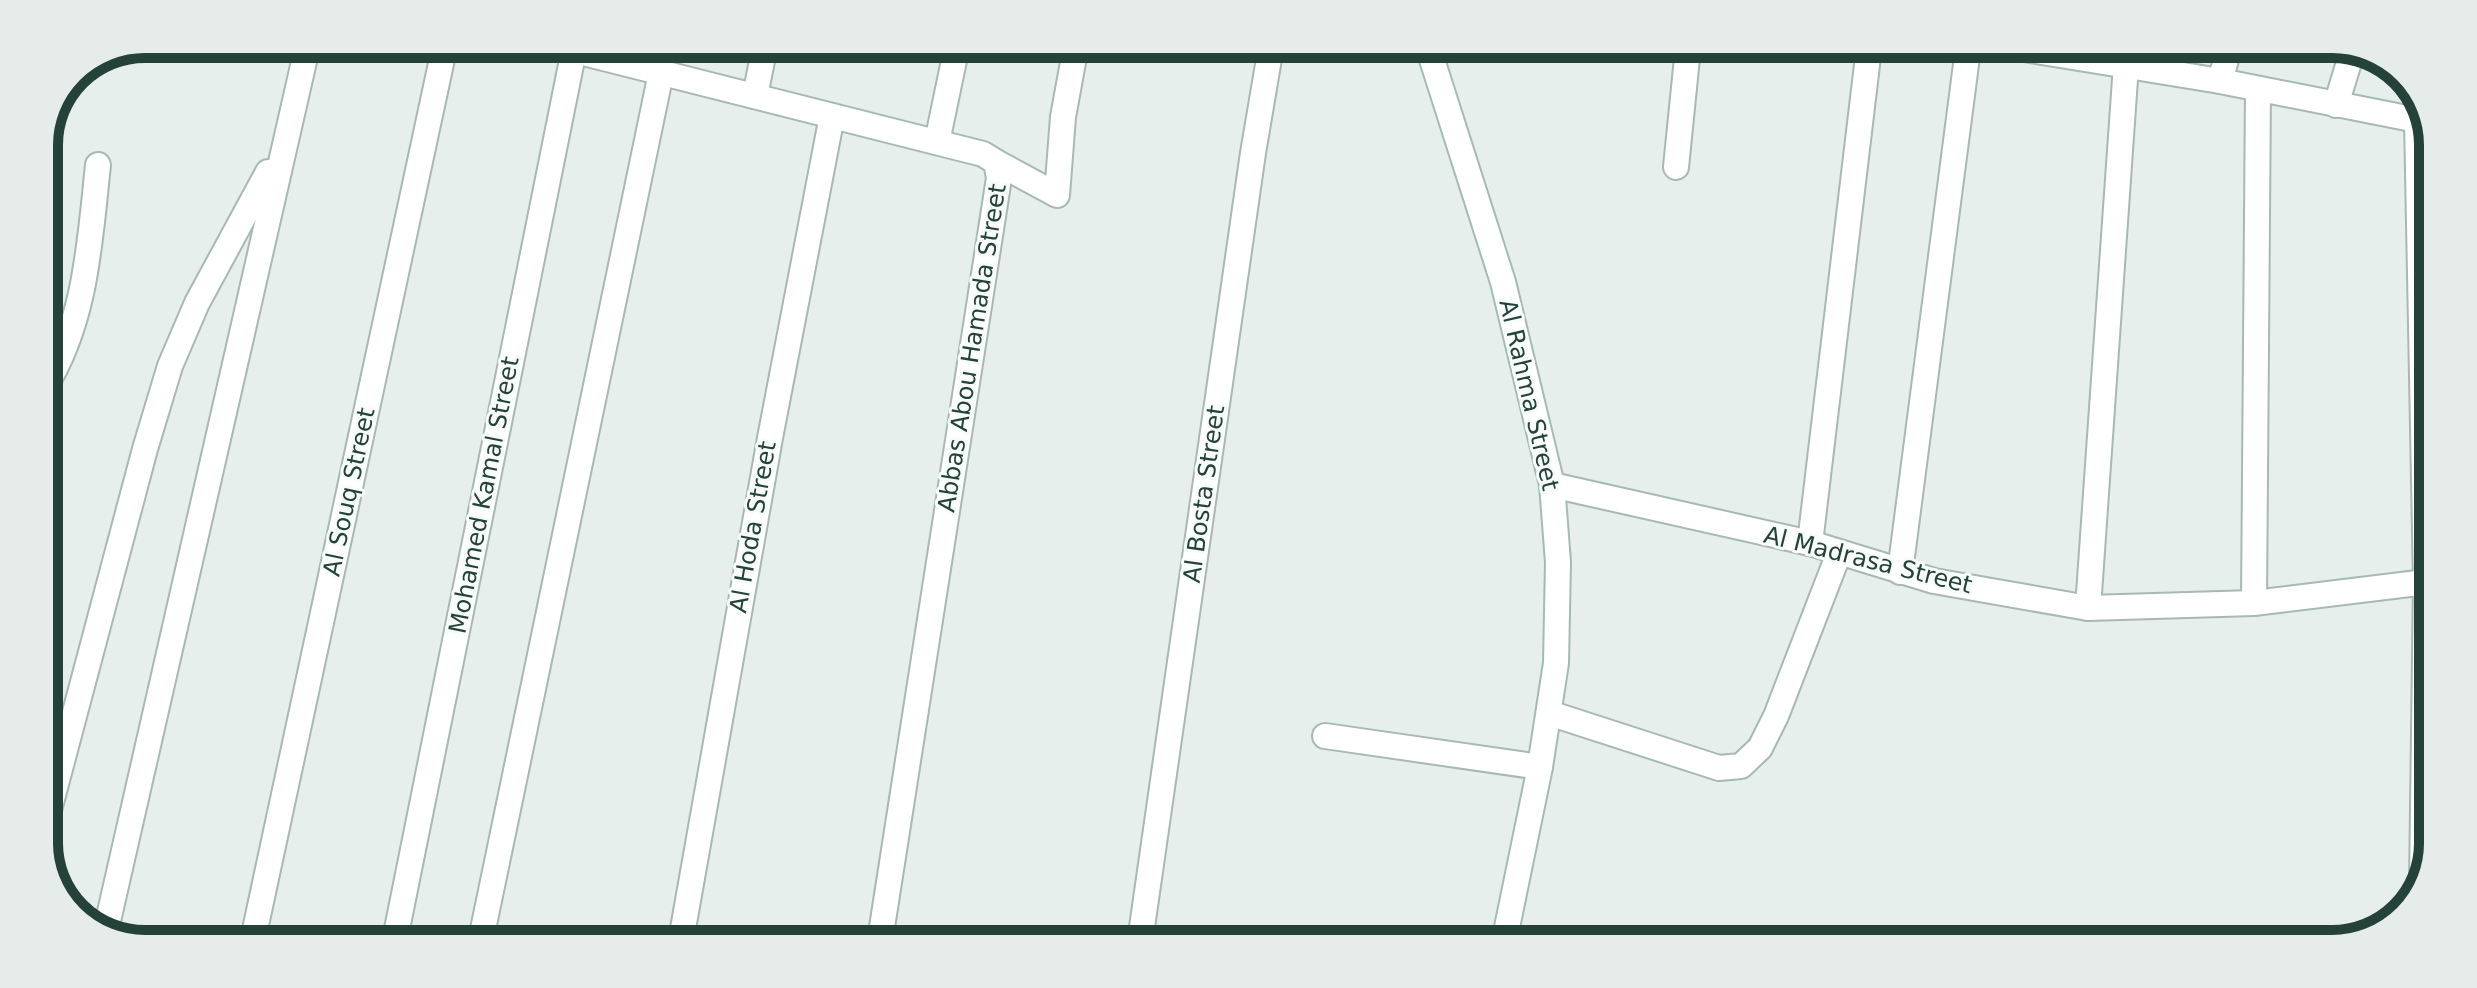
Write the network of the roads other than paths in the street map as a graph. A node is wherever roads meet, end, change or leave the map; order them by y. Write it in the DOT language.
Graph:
graph roads {
  1 [pos="304,58"];
  2 [pos="442,58"];
  3 [pos="565,58"];
  4 [pos="607,58"];
  5 [pos="763,58"];
  6 [pos="954,58"];
  7 [pos="1074,58"];
  8 [pos="1269,58"];
  9 [pos="1432,58"];
  10 [pos="1687,58"];
  11 [pos="1868,58"];
  12 [pos="1967,58"];
  13 [pos="2081,58"];
  14 [pos="2226,58"];
  15 [pos="2350,60"];
  16 [pos="2126,65"];
  17 [pos="661,73"];
  18 [pos="2220,81"];
  19 [pos="2258,89"];
  20 [pos="755,96"];
  21 [pos="2336,105"];
  22 [pos="291,110"];
  23 [pos="2413,115"];
  24 [pos="832,116"];
  25 [pos="937,142"];
  26 [pos="996,162"];
  27 [pos="98,165"];
  28 [pos="1676,167"];
  29 [pos="58,363"];
  30 [pos="1552,485"];
  31 [pos="1810,543"];
  32 [pos="1839,553"];
  33 [pos="1900,572"];
  34 [pos="2419,583"];
  35 [pos="2254,603"];
  36 [pos="2088,608"];
  37 [pos="1549,713"];
  38 [pos="1325,736"];
  39 [pos="1540,767"];
  40 [pos="58,776"];
  41 [pos="108,921"];
  42 [pos="255,930"];
  43 [pos="397,930"];
  44 [pos="483,930"];
  45 [pos="683,930"];
  46 [pos="882,930"];
  47 [pos="1142,930"];
  48 [pos="1506,930"];
  1 -- 22 [label="street"];
  2 -- 42 [label="street, Al Souq Street"];
  3 -- 43 [label="street, Mohamed Kamal Street"];
  4 -- 17 [label="street, Abbas Abou Hamada Street"];
  5 -- 20 [label="street"];
  6 -- 25 [label="street"];
  7 -- 26 [label="street"];
  8 -- 47 [label="street, Al Bosta Street"];
  9 -- 30 [label="street, Al Rahma Street"];
  10 -- 28 [label="street"];
  11 -- 31 [label="street"];
  12 -- 33 [label="street"];
  13 -- 16 [label="street"];
  14 -- 18 [label="street"];
  15 -- 21 [label="street"];
  16 -- 18 [label="street"];
  16 -- 36 [label="street"];
  17 -- 20 [label="street, Abbas Abou Hamada Street"];
  17 -- 44 [label="street"];
  18 -- 19 [label="street"];
  19 -- 21 [label="street"];
  19 -- 35 [label="street"];
  20 -- 24 [label="street, Abbas Abou Hamada Street"];
  21 -- 23 [label="street"];
  22 -- 40 [label="street"];
  22 -- 41 [label="street"];
  24 -- 25 [label="street, Abbas Abou Hamada Street"];
  24 -- 45 [label="street, Al Hoda Street"];
  25 -- 26 [label="street, Abbas Abou Hamada Street"];
  26 -- 46 [label="street, Abbas Abou Hamada Street"];
  27 -- 29 [label="street"];
  30 -- 31 [label="street, Al Madrasa Street"];
  30 -- 37 [label="street, Al Rahma Street"];
  31 -- 32 [label="street, Al Madrasa Street"];
  32 -- 33 [label="street, Al Madrasa Street"];
  32 -- 37 [label="street"];
  33 -- 36 [label="street, Al Madrasa Street"];
  34 -- 35 [label="street, Al Madrasa Street"];
  35 -- 36 [label="street, Al Madrasa Street"];
  37 -- 39 [label="street, Al Rahma Street"];
  38 -- 39 [label="street"];
  39 -- 48 [label="street, Al Rahma Street"];
}
